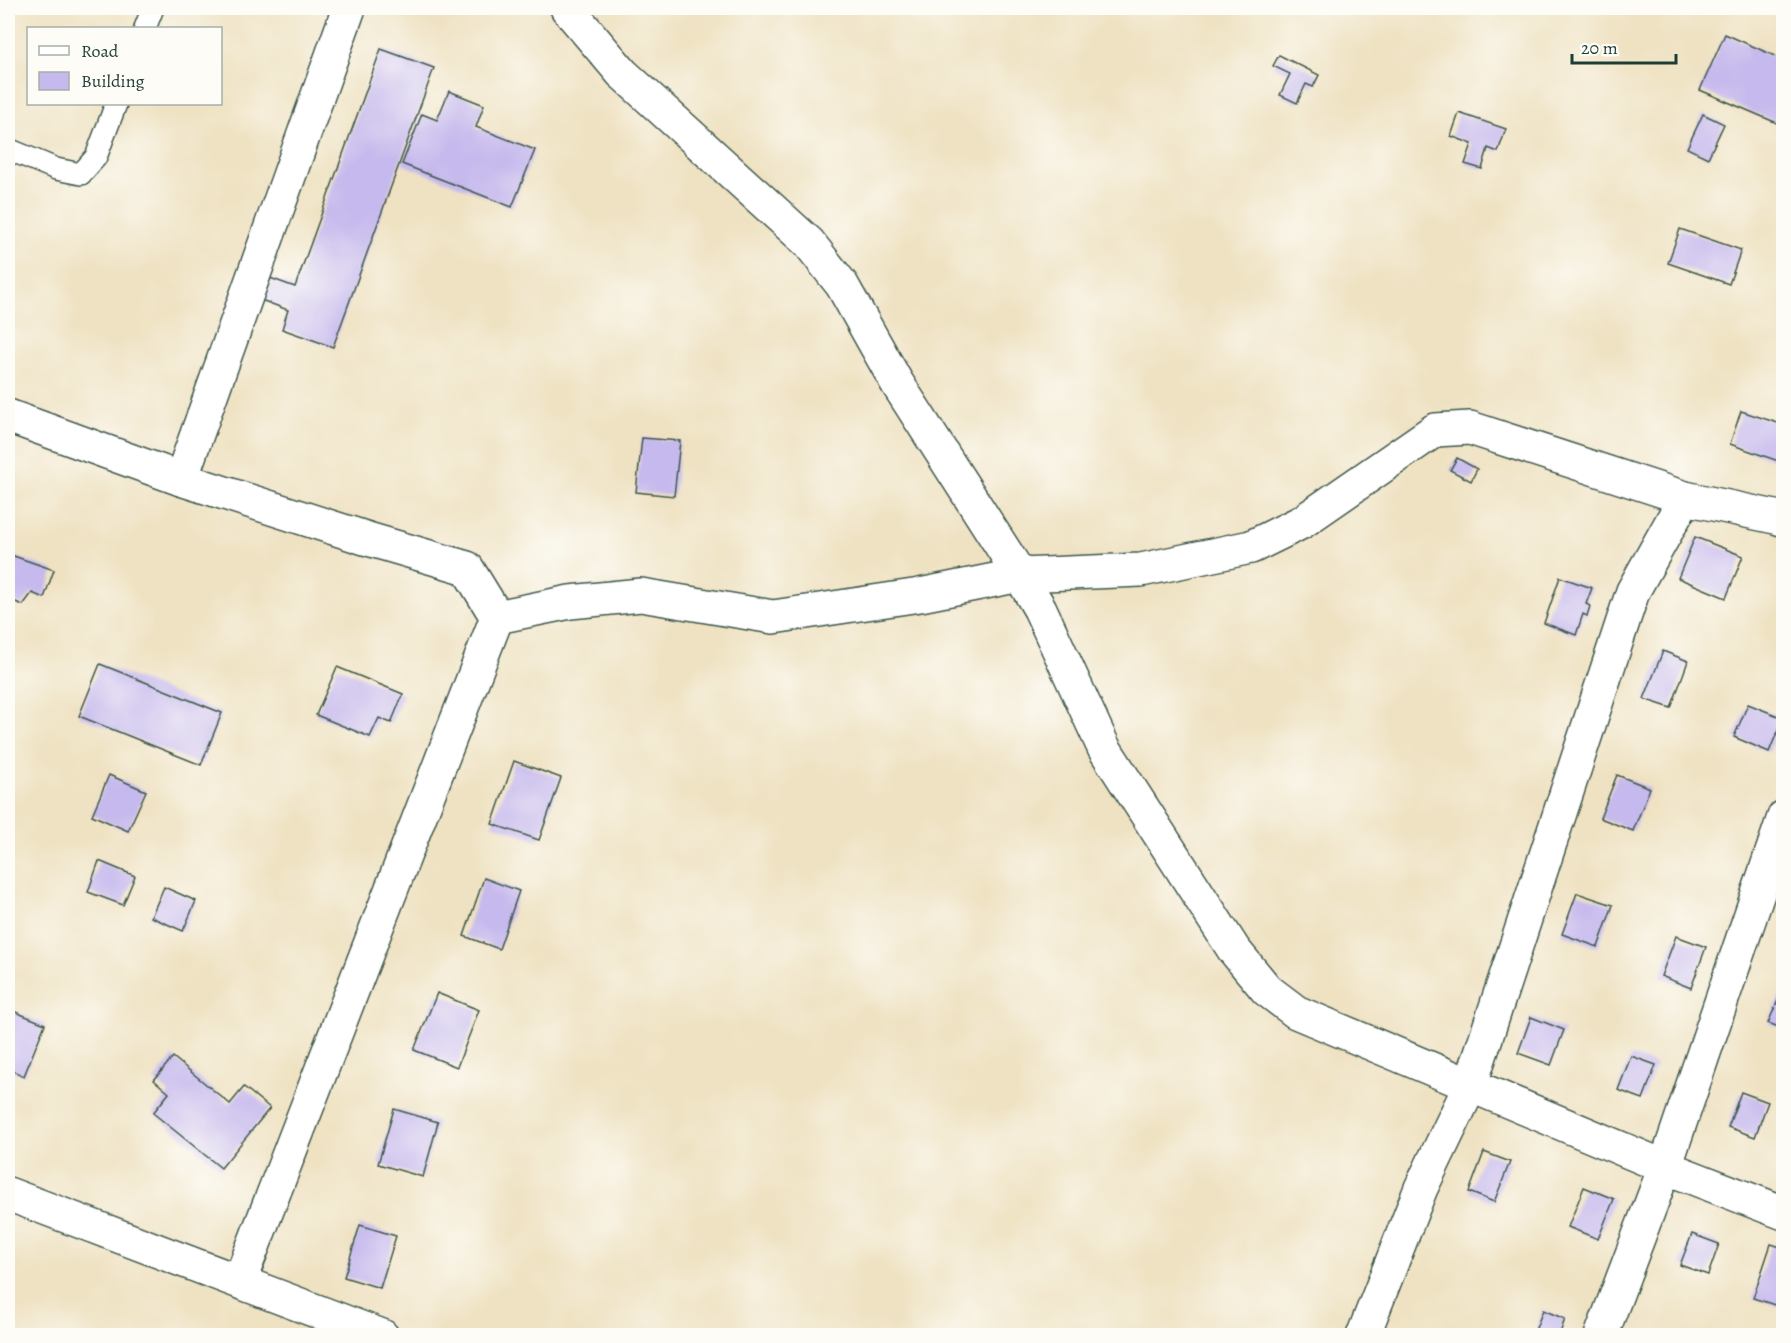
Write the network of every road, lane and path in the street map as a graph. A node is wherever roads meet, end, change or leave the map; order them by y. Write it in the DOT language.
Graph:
graph roads {
  1 [pos="153,8"];
  2 [pos="349,8"];
  3 [pos="567,8"];
  4 [pos="145,27"];
  5 [pos="116,105"];
  6 [pos="8,149"];
  7 [pos="8,416"];
  8 [pos="181,479"];
  9 [pos="1685,498"];
  10 [pos="1784,520"];
  11 [pos="1020,575"];
  12 [pos="497,617"];
  13 [pos="1784,817"];
  14 [pos="1470,1086"];
  15 [pos="1665,1167"];
  16 [pos="8,1194"];
  17 [pos="1784,1213"];
  18 [pos="240,1280"];
  19 [pos="382,1335"];
  20 [pos="1363,1335"];
  21 [pos="1601,1335"];
  1 -- 4 [label="lane"];
  2 -- 8 [label="street"];
  3 -- 11 [label="street"];
  5 -- 6 [label="lane"];
  7 -- 8 [label="street"];
  8 -- 12 [label="street"];
  9 -- 10 [label="street"];
  9 -- 11 [label="street"];
  9 -- 14 [label="street"];
  11 -- 12 [label="street"];
  11 -- 14 [label="street"];
  12 -- 18 [label="street"];
  13 -- 15 [label="street"];
  14 -- 15 [label="street"];
  14 -- 20 [label="street"];
  15 -- 17 [label="street"];
  15 -- 21 [label="street"];
  16 -- 18 [label="street"];
  18 -- 19 [label="street"];
}
